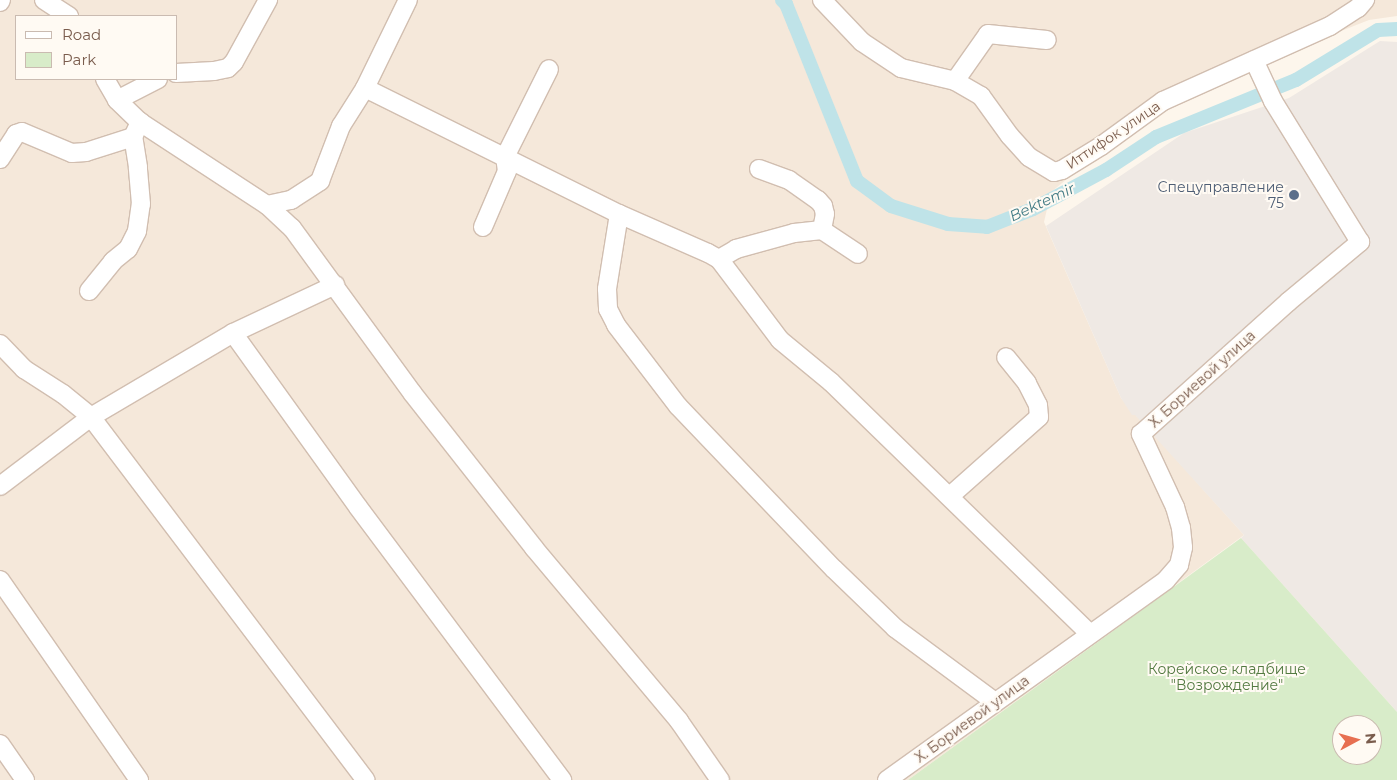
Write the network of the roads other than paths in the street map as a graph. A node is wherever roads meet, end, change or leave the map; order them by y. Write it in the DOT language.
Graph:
graph roads {
  1 [pos="44,0"];
  2 [pos="268,0"];
  3 [pos="408,0"];
  4 [pos="822,0"];
  5 [pos="1362,4"];
  6 [pos="66,15"];
  7 [pos="1047,40"];
  8 [pos="1254,60"];
  9 [pos="548,69"];
  10 [pos="178,73"];
  11 [pos="106,80"];
  12 [pos="156,80"];
  13 [pos="955,81"];
  14 [pos="365,88"];
  15 [pos="117,100"];
  16 [pos="136,129"];
  17 [pos="505,157"];
  18 [pos="0,159"];
  19 [pos="759,169"];
  20 [pos="267,205"];
  21 [pos="620,214"];
  22 [pos="483,227"];
  23 [pos="822,230"];
  24 [pos="858,254"];
  25 [pos="719,259"];
  26 [pos="335,285"];
  27 [pos="89,291"];
  28 [pos="233,333"];
  29 [pos="0,344"];
  30 [pos="1006,357"];
  31 [pos="91,417"];
  32 [pos="0,486"];
  33 [pos="950,496"];
  34 [pos="0,580"];
  35 [pos="1090,634"];
  36 [pos="995,702"];
  37 [pos="0,744"];
  38 [pos="25,780"];
  39 [pos="139,780"];
  40 [pos="366,780"];
  41 [pos="562,780"];
  42 [pos="720,780"];
  43 [pos="887,780"];
  1 -- 6 [label="street"];
  2 -- 10 [label="street"];
  3 -- 14 [label="street"];
  4 -- 13 [label="street, Иттифок улица"];
  5 -- 8 [label="street, Иттифок улица"];
  7 -- 13 [label="street"];
  8 -- 13 [label="street, Иттифок улица"];
  8 -- 35 [label="street, Х. Бориевой улица"];
  9 -- 17 [label="street"];
  11 -- 15 [label="street"];
  12 -- 15 [label="street"];
  14 -- 17 [label="street"];
  14 -- 20 [label="street"];
  15 -- 16 [label="street"];
  16 -- 18 [label="street"];
  16 -- 20 [label="street"];
  16 -- 27 [label="street"];
  17 -- 21 [label="street"];
  17 -- 22 [label="street"];
  19 -- 23 [label="street"];
  20 -- 26 [label="street"];
  21 -- 25 [label="street"];
  21 -- 36 [label="street"];
  23 -- 24 [label="street"];
  23 -- 25 [label="street"];
  25 -- 33 [label="street"];
  26 -- 28 [label="street"];
  26 -- 42 [label="street"];
  28 -- 31 [label="street"];
  28 -- 41 [label="street"];
  29 -- 31 [label="street"];
  30 -- 33 [label="street"];
  31 -- 32 [label="street"];
  31 -- 40 [label="street"];
  33 -- 35 [label="street"];
  34 -- 39 [label="street"];
  35 -- 36 [label="street, Х. Бориевой улица"];
  36 -- 43 [label="street, Х. Бориевой улица"];
  37 -- 38 [label="street"];
}
